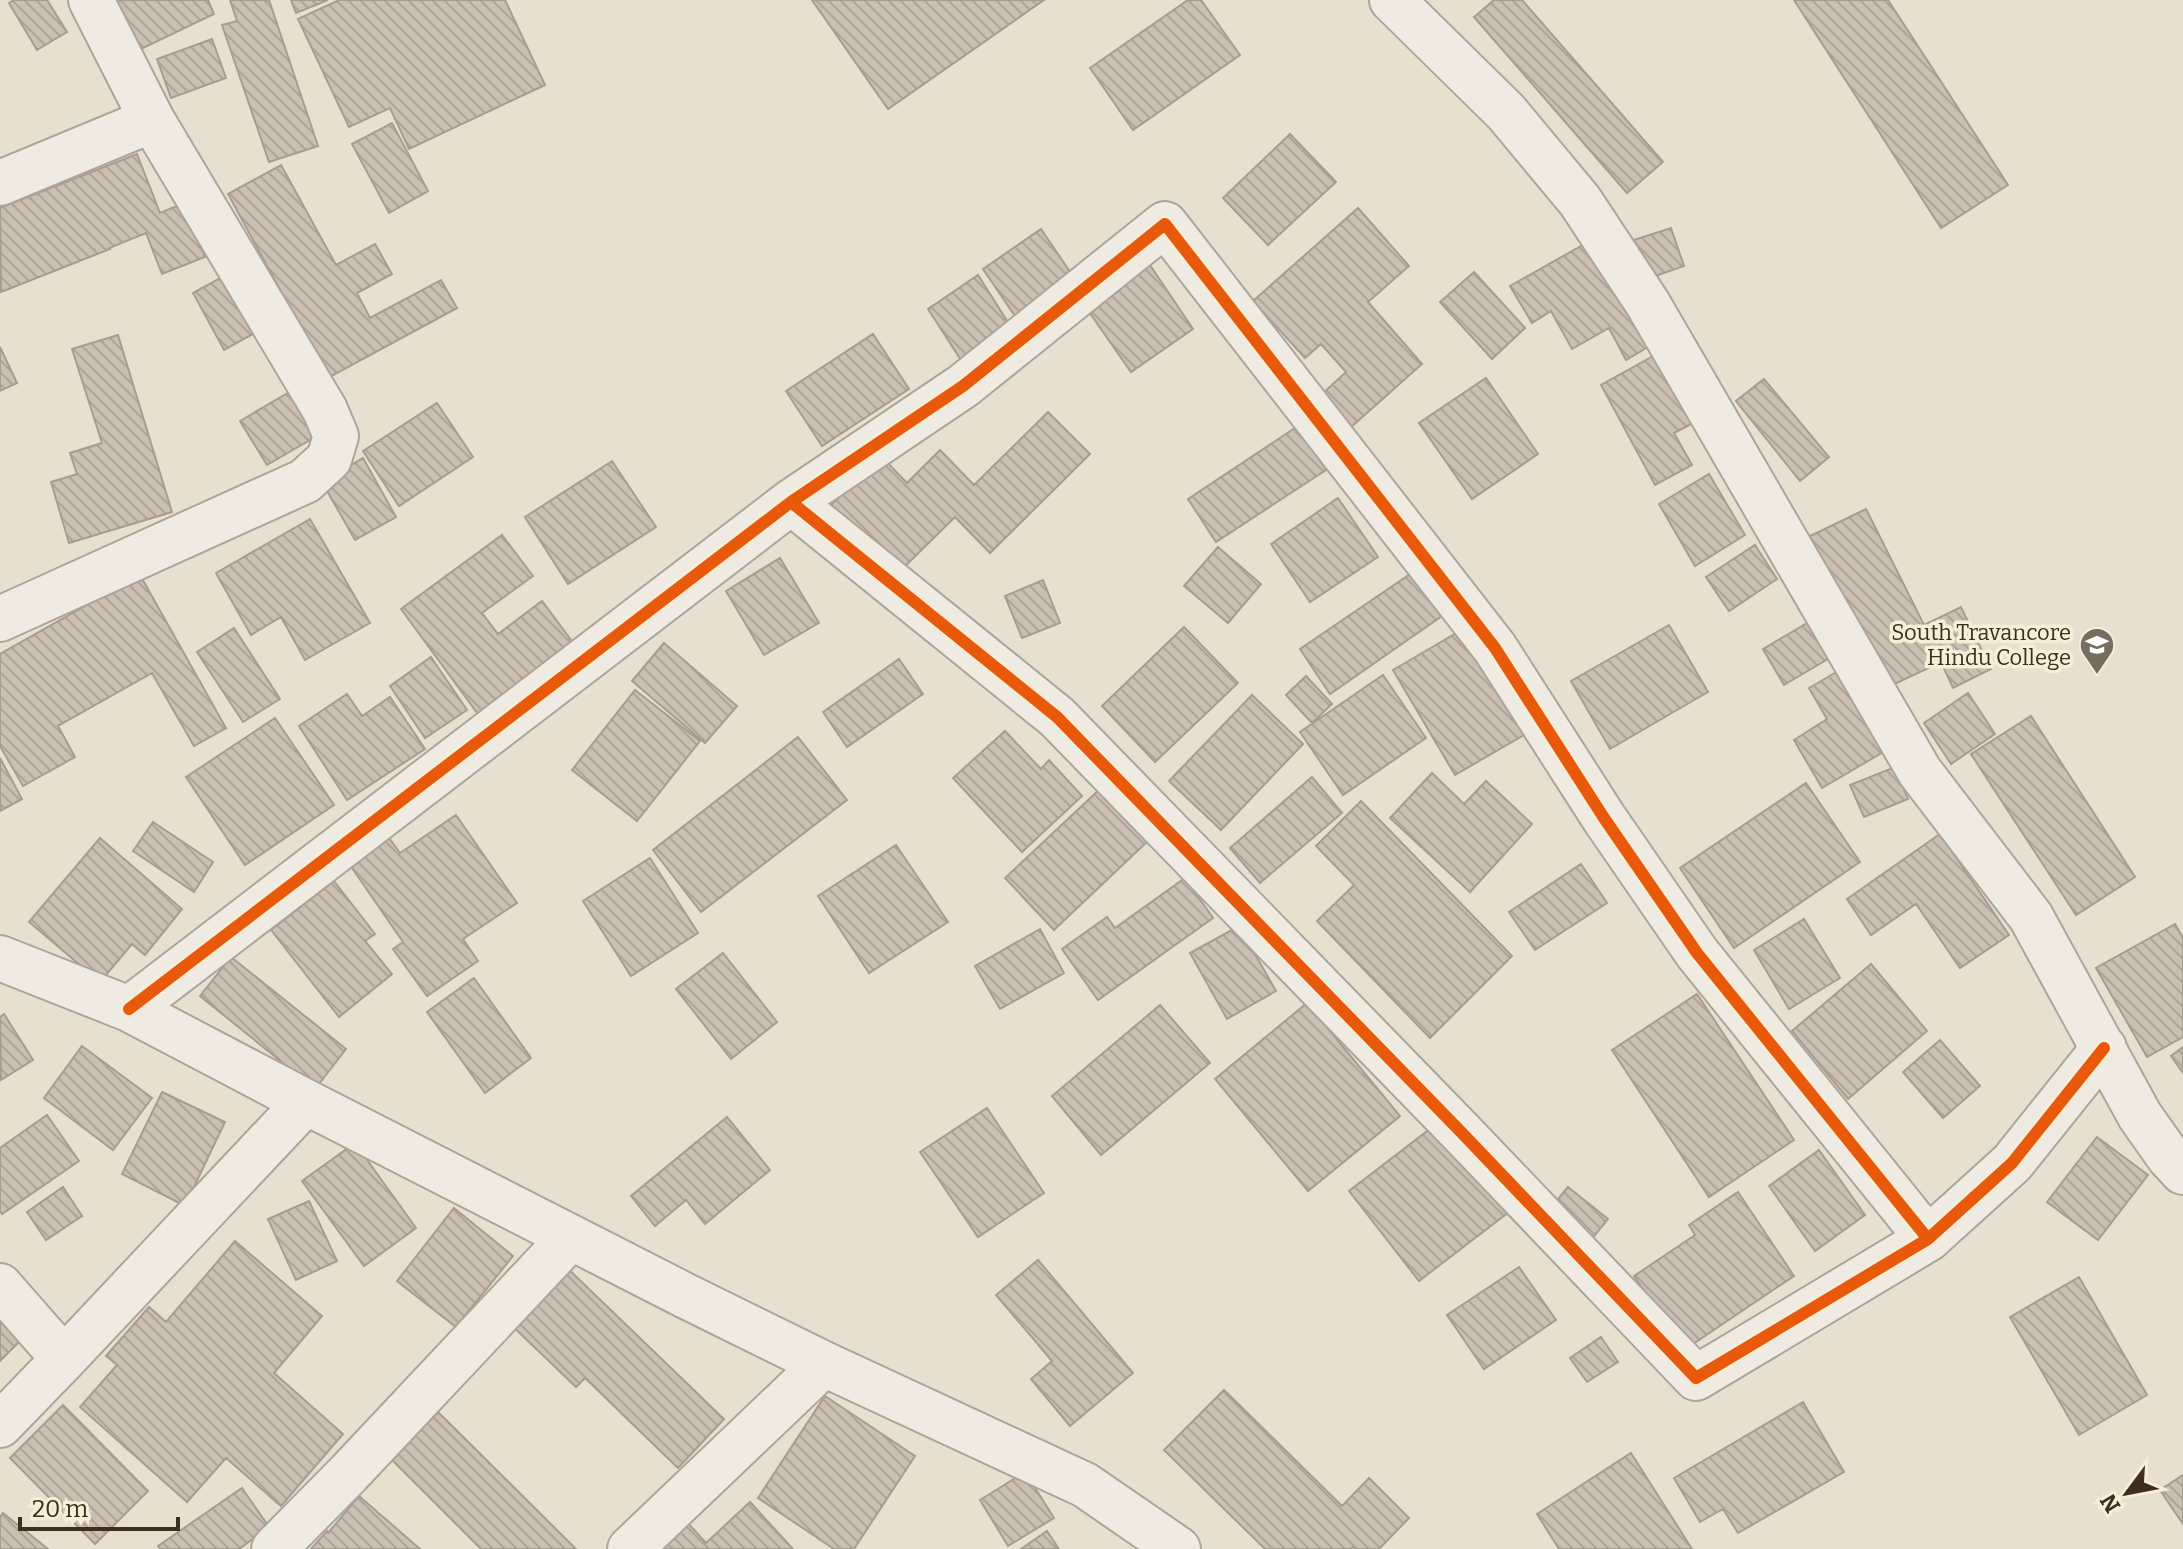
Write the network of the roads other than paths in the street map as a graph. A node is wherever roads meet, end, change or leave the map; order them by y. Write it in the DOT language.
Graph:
graph roads {
  1 [pos="91,0"];
  2 [pos="1392,0"];
  3 [pos="152,120"];
  4 [pos="0,183"];
  5 [pos="791,502"];
  6 [pos="0,619"];
  7 [pos="0,958"];
  8 [pos="129,1009"];
  9 [pos="2104,1048"];
  10 [pos="306,1102"];
  11 [pos="2183,1172"];
  12 [pos="570,1238"];
  13 [pos="1928,1239"];
  14 [pos="0,1286"];
  15 [pos="64,1359"];
  16 [pos="824,1364"];
  17 [pos="0,1425"];
  18 [pos="274,1549"];
  19 [pos="630,1549"];
  20 [pos="1178,1549"];
  1 -- 3 [label="street"];
  2 -- 9 [label="street"];
  3 -- 4 [label="street"];
  3 -- 6 [label="street"];
  5 -- 8 [label="street"];
  5 -- 13 [label="street"];
  5 -- 13 [label="street"];
  7 -- 8 [label="street"];
  8 -- 10 [label="street"];
  9 -- 11 [label="street"];
  9 -- 13 [label="street"];
  10 -- 12 [label="street"];
  10 -- 15 [label="street"];
  12 -- 16 [label="street"];
  12 -- 18 [label="street"];
  14 -- 15 [label="street"];
  15 -- 17 [label="street"];
  16 -- 19 [label="street"];
  16 -- 20 [label="street"];
}
